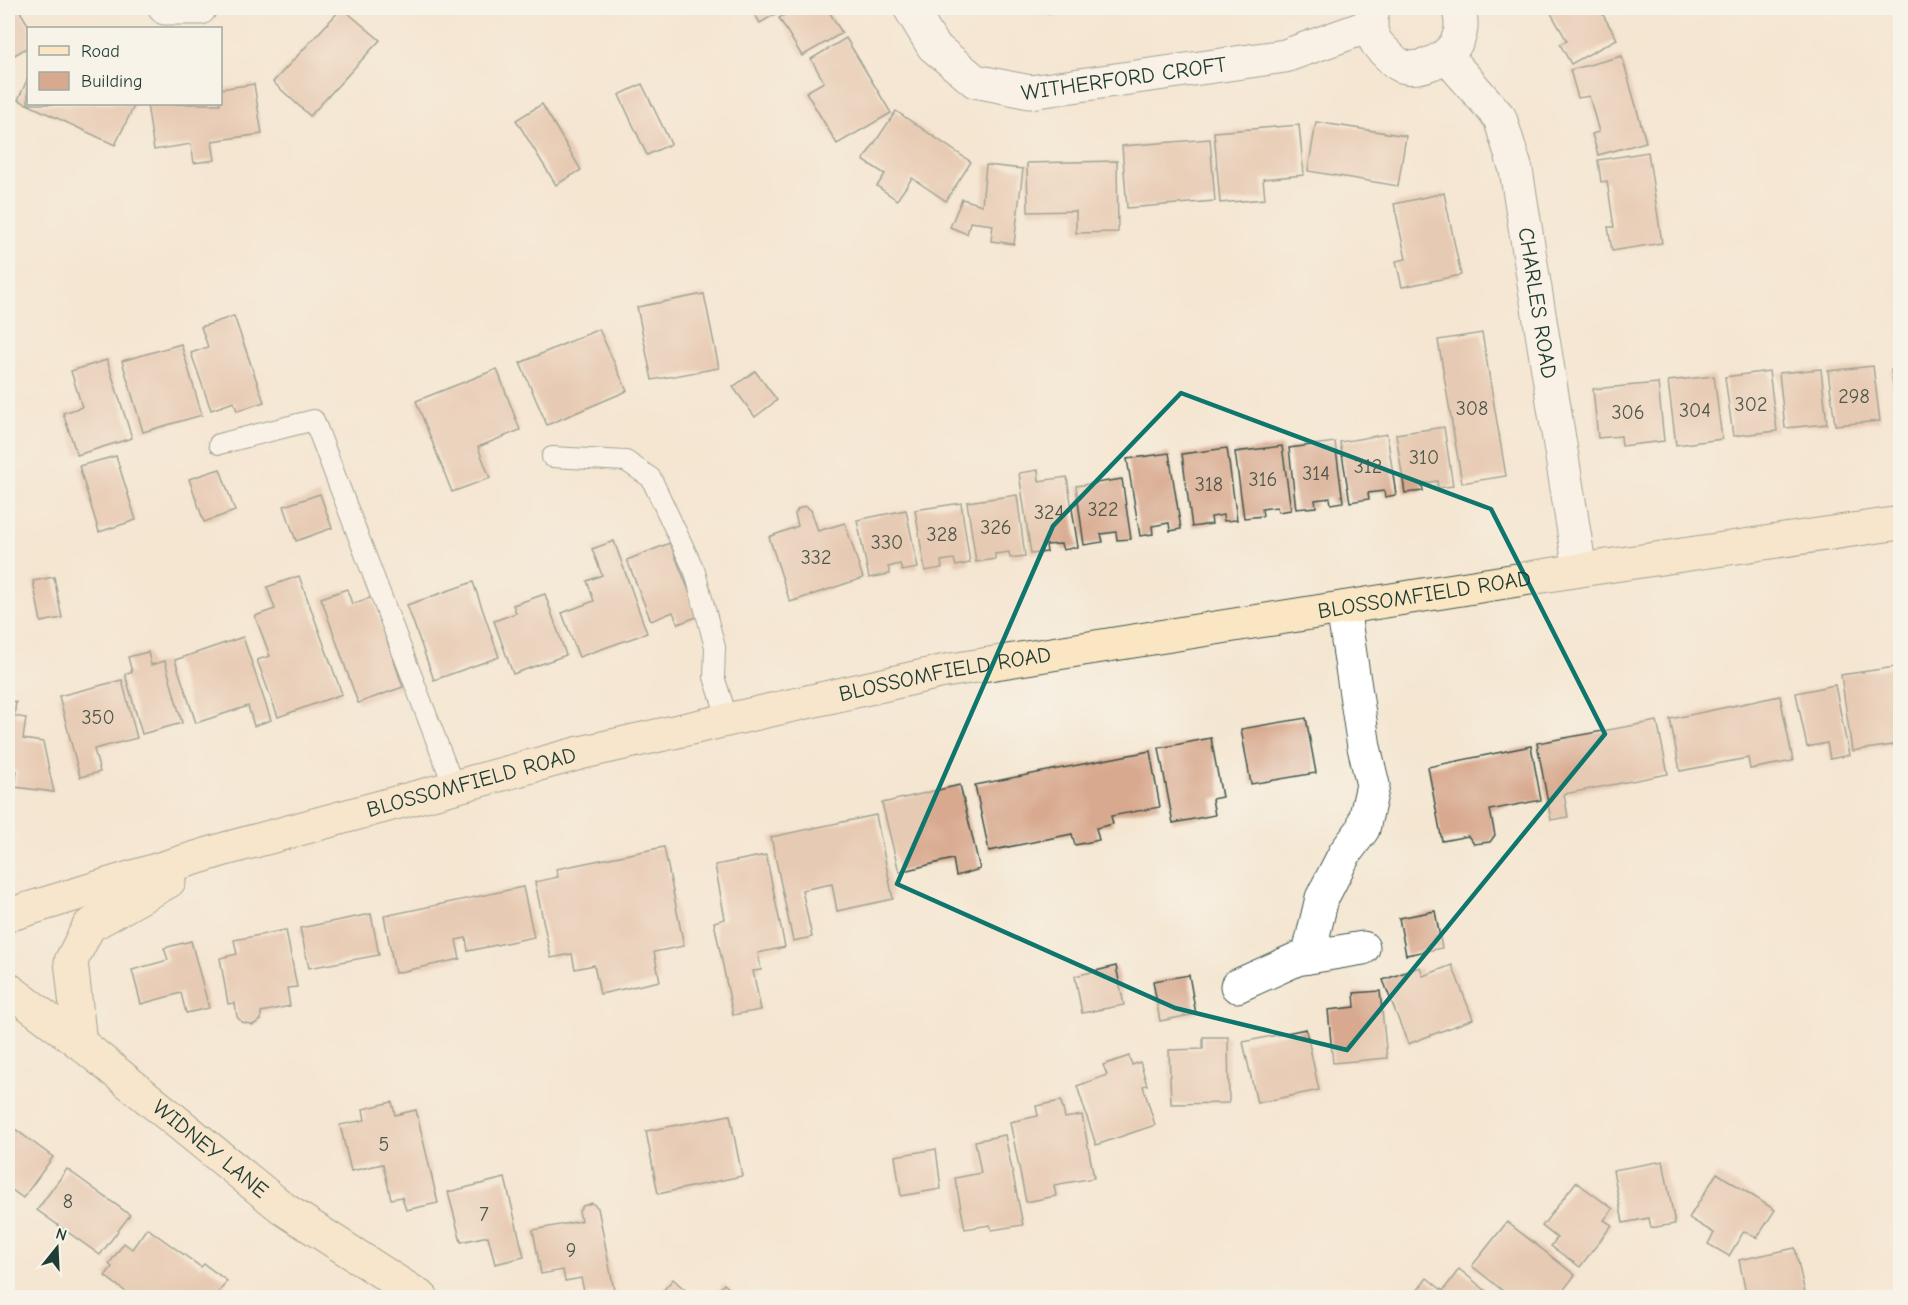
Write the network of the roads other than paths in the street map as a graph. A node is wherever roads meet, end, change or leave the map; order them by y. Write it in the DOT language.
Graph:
graph roads {
  1 [pos="165,8"];
  2 [pos="200,8"];
  3 [pos="910,8"];
  4 [pos="1458,8"];
  5 [pos="1371,17"];
  6 [pos="1447,57"];
  7 [pos="219,444"];
  8 [pos="552,457"];
  9 [pos="1900,523"];
  10 [pos="1580,570"];
  11 [pos="1343,608"];
  12 [pos="728,720"];
  13 [pos="454,787"];
  14 [pos="225,849"];
  15 [pos="8,915"];
  16 [pos="1363,948"];
  17 [pos="1308,957"];
  18 [pos="1237,986"];
  19 [pos="8,989"];
  20 [pos="80,1043"];
  21 [pos="422,1298"];
  1 -- 2 [label="street"];
  3 -- 5 [label="street, WITHERFORD CROFT"];
  4 -- 6 [label="street"];
  5 -- 6 [label="street"];
  6 -- 10 [label="street, CHARLES ROAD"];
  7 -- 13 [label="lane"];
  8 -- 12 [label="lane"];
  9 -- 10 [label="main road, BLOSSOMFIELD ROAD"];
  10 -- 11 [label="main road, BLOSSOMFIELD ROAD"];
  11 -- 12 [label="main road, BLOSSOMFIELD ROAD"];
  11 -- 17 [label="street"];
  12 -- 13 [label="main road, BLOSSOMFIELD ROAD"];
  13 -- 14 [label="main road, BLOSSOMFIELD ROAD"];
  14 -- 15 [label="main road, BLOSSOMFIELD ROAD"];
  14 -- 20 [label="main road"];
  16 -- 17 [label="street"];
  17 -- 18 [label="street"];
  19 -- 20 [label="main road, WIDNEY LANE"];
  20 -- 21 [label="main road, WIDNEY LANE"];
}
